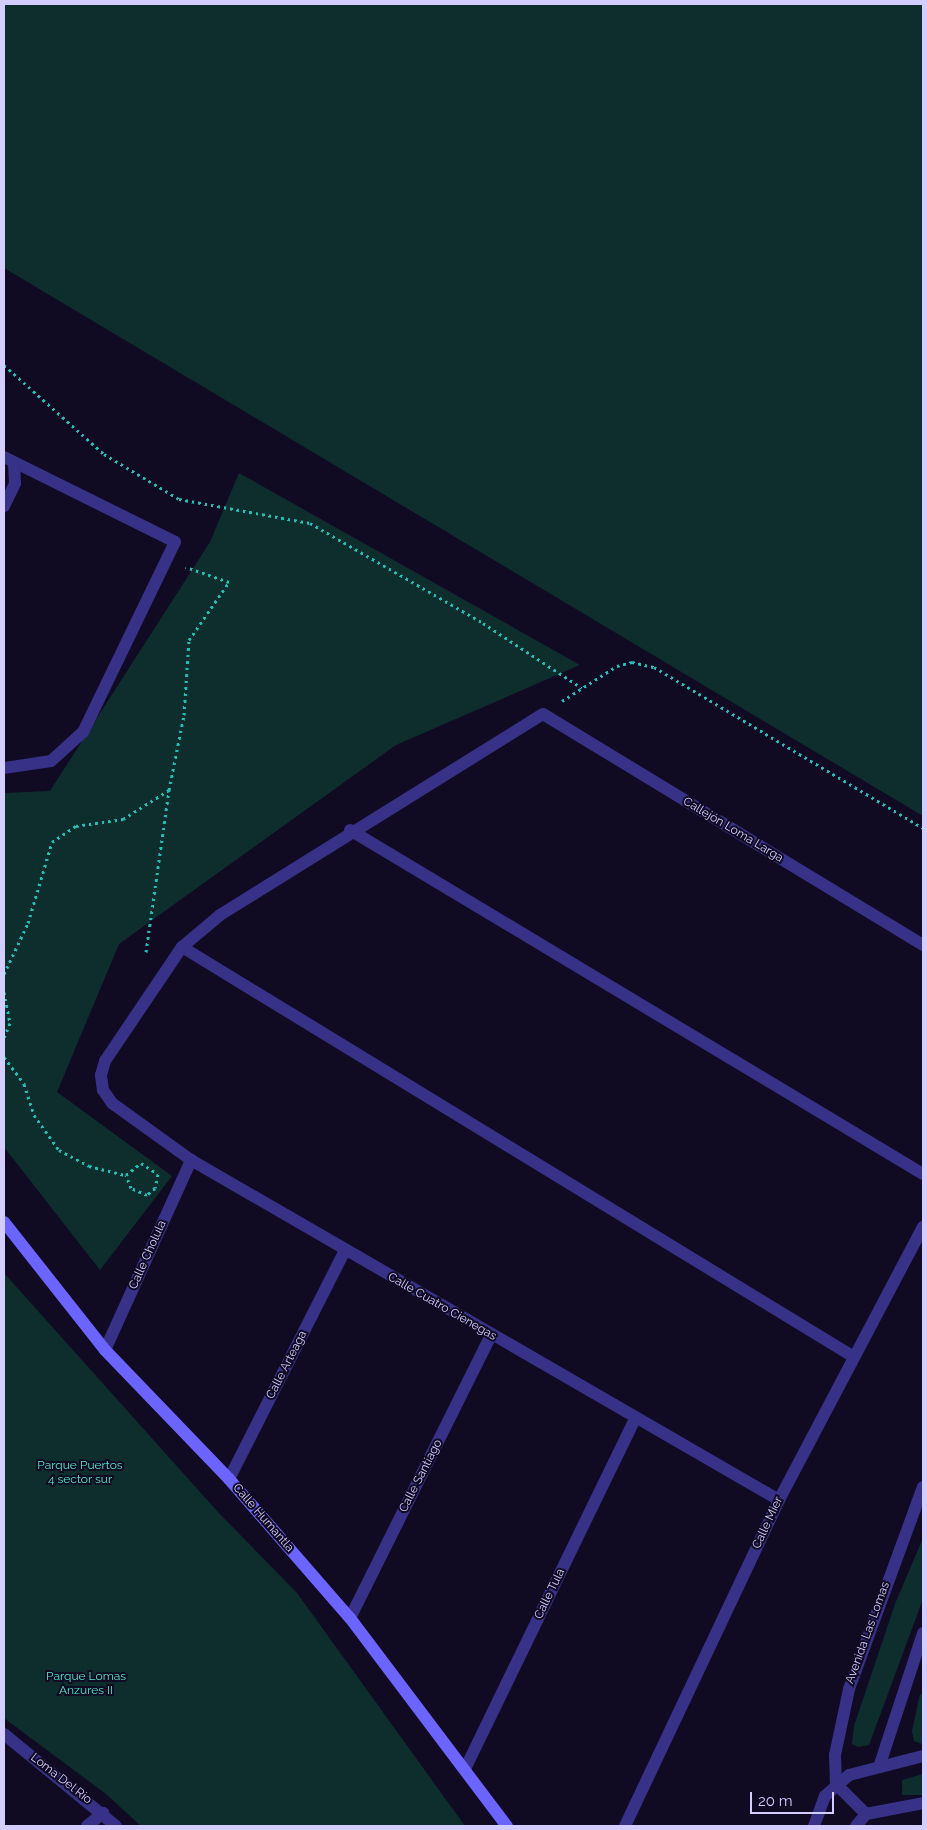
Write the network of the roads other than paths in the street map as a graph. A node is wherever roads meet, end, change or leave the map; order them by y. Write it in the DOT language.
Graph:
graph roads {
  1 [pos="4,457"];
  2 [pos="14,466"];
  3 [pos="4,506"];
  4 [pos="4,768"];
  5 [pos="350,830"];
  6 [pos="923,945"];
  7 [pos="182,946"];
  8 [pos="191,1160"];
  9 [pos="923,1174"];
  10 [pos="4,1222"];
  11 [pos="923,1227"];
  12 [pos="345,1250"];
  13 [pos="491,1335"];
  14 [pos="105,1350"];
  15 [pos="852,1356"];
  16 [pos="635,1419"];
  17 [pos="229,1479"];
  18 [pos="923,1487"];
  19 [pos="779,1500"];
  20 [pos="350,1618"];
  21 [pos="923,1633"];
  22 [pos="4,1734"];
  23 [pos="923,1756"];
  24 [pos="880,1764"];
  25 [pos="465,1769"];
  26 [pos="836,1784"];
  27 [pos="923,1803"];
  28 [pos="103,1813"];
  29 [pos="866,1814"];
  30 [pos="87,1826"];
  31 [pos="99,1826"];
  32 [pos="116,1826"];
  33 [pos="507,1826"];
  34 [pos="625,1826"];
  35 [pos="814,1826"];
  36 [pos="856,1826"];
  1 -- 2 [label="street"];
  2 -- 3 [label="street"];
  2 -- 4 [label="street"];
  5 -- 6 [label="street, Callejón Loma Larga"];
  5 -- 7 [label="street"];
  5 -- 9 [label="street"];
  7 -- 8 [label="street, Calle Cuatro Cienegas"];
  7 -- 15 [label="street"];
  8 -- 12 [label="street, Calle Cuatro Cienegas"];
  8 -- 14 [label="street, Calle Cholula"];
  10 -- 14 [label="street, Calle Humantla"];
  11 -- 15 [label="street, Calle Mier"];
  12 -- 13 [label="street, Calle Cuatro Cienegas"];
  12 -- 17 [label="street, Calle Arteaga"];
  13 -- 16 [label="street, Calle Cuatro Cienegas"];
  13 -- 20 [label="street, Calle Santiago"];
  14 -- 17 [label="street, Calle Humantla"];
  15 -- 19 [label="street, Calle Mier"];
  16 -- 19 [label="street, Calle Cuatro Cienegas"];
  16 -- 25 [label="street, Calle Tula"];
  17 -- 20 [label="street, Calle Humantla"];
  18 -- 26 [label="street, Avenida Las Lomas"];
  19 -- 34 [label="street, Calle Mier"];
  20 -- 25 [label="street, Calle Humantla"];
  21 -- 24 [label="street"];
  22 -- 28 [label="street, Loma Del Rio"];
  23 -- 24 [label="street"];
  24 -- 26 [label="street"];
  25 -- 33 [label="street, Calle Humantla"];
  26 -- 29 [label="street"];
  26 -- 35 [label="street"];
  27 -- 29 [label="street"];
  28 -- 30 [label="street"];
  28 -- 31 [label="street"];
  28 -- 32 [label="street, Loma Del Rio"];
  29 -- 36 [label="street"];
}
